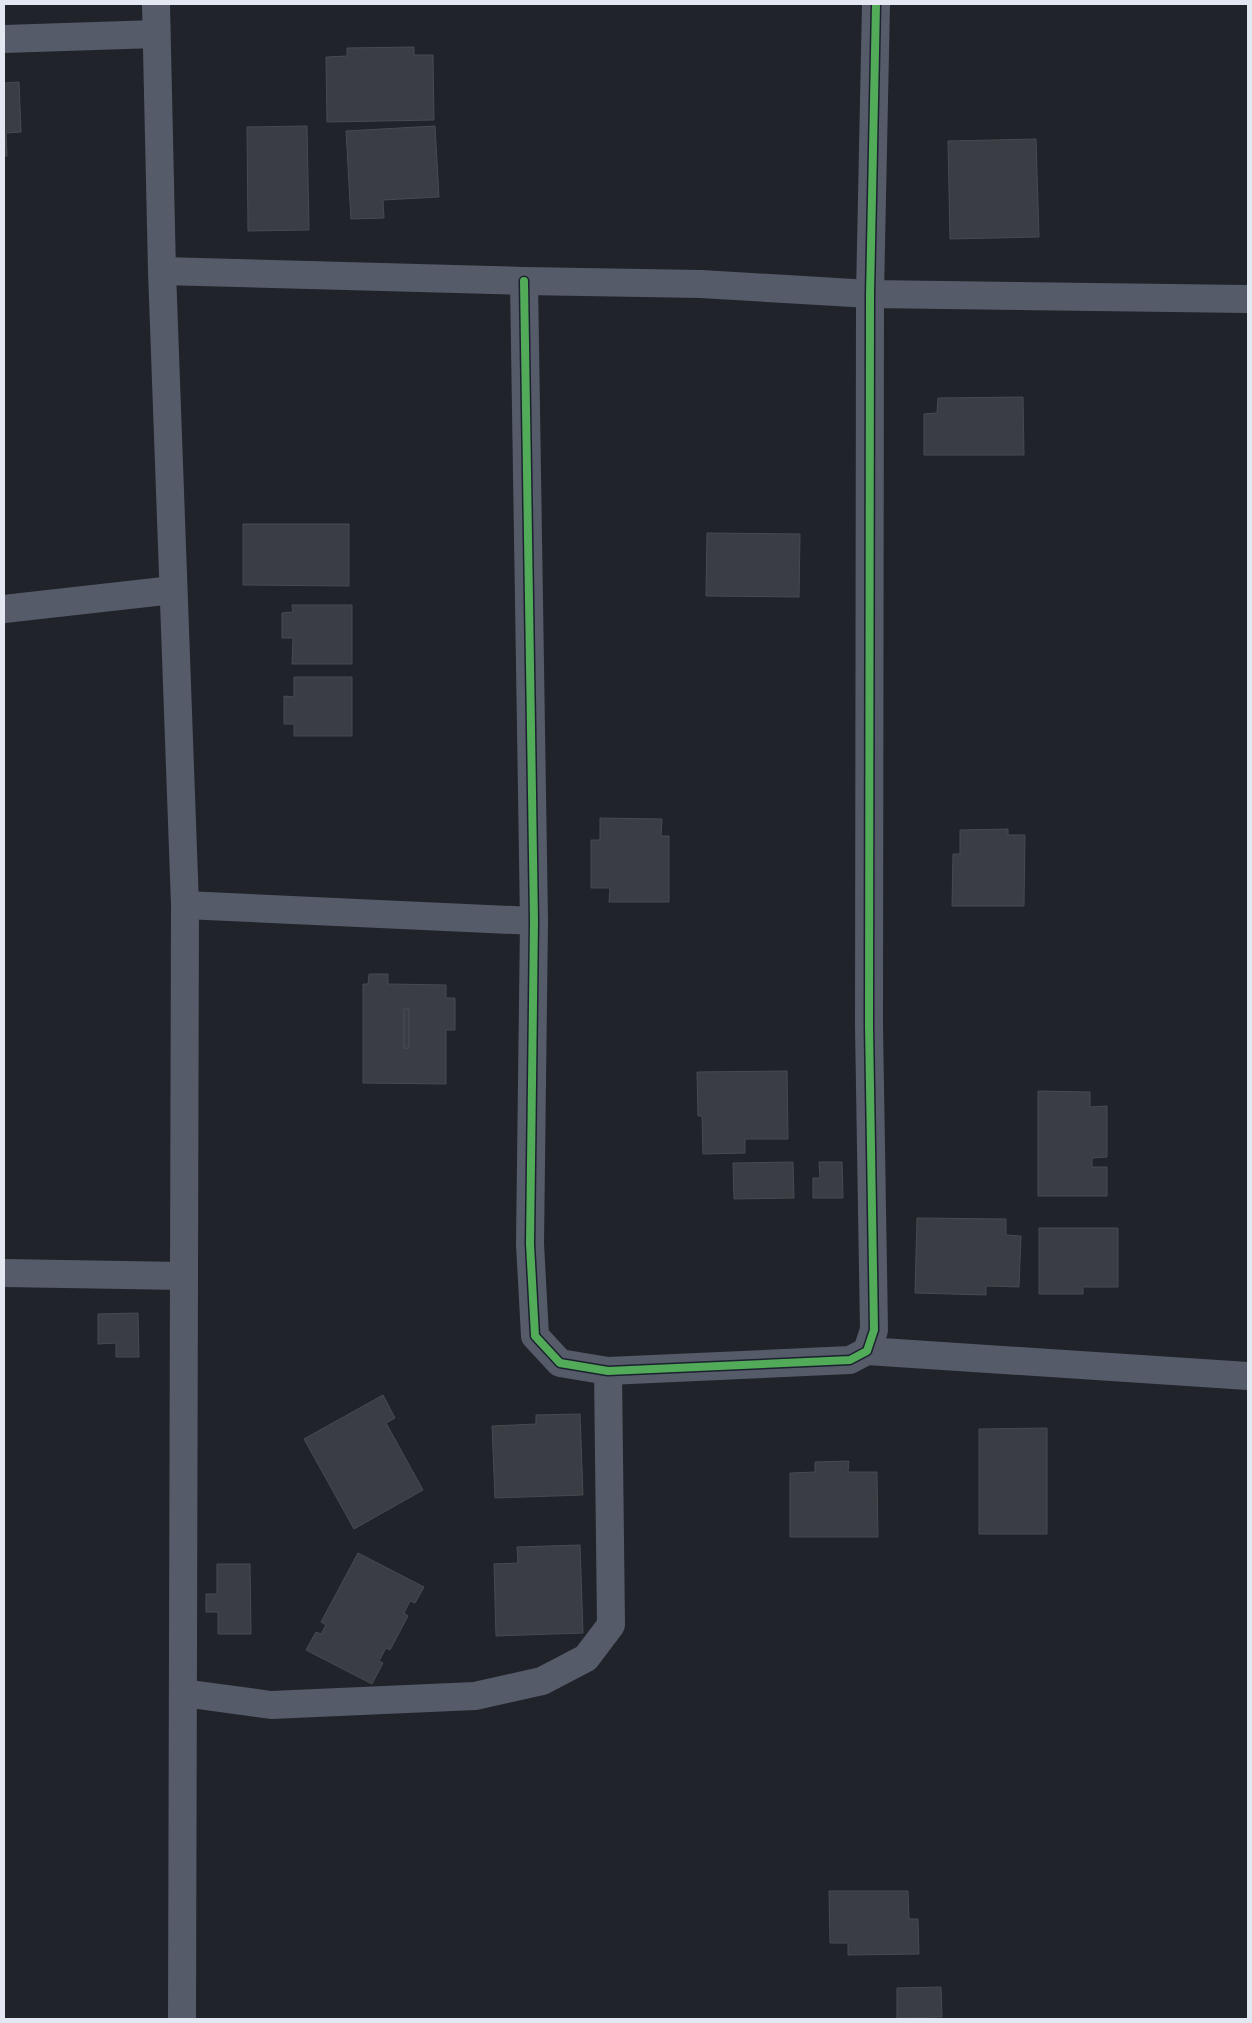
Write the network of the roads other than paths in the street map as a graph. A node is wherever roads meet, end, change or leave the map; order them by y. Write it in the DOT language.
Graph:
graph roads {
  1 [pos="156,4"];
  2 [pos="876,4"];
  3 [pos="156,34"];
  4 [pos="4,39"];
  5 [pos="162,270"];
  6 [pos="524,281"];
  7 [pos="870,294"];
  8 [pos="1248,299"];
  9 [pos="173,590"];
  10 [pos="4,608"];
  11 [pos="185,905"];
  12 [pos="534,921"];
  13 [pos="4,1272"];
  14 [pos="184,1276"];
  15 [pos="867,1351"];
  16 [pos="608,1371"];
  17 [pos="1248,1376"];
  18 [pos="183,1693"];
  19 [pos="182,2019"];
  1 -- 3 [label="street"];
  2 -- 7 [label="street"];
  3 -- 4 [label="street"];
  3 -- 5 [label="street"];
  5 -- 6 [label="street"];
  5 -- 9 [label="street"];
  6 -- 7 [label="street"];
  6 -- 12 [label="street"];
  7 -- 8 [label="street"];
  7 -- 15 [label="street"];
  9 -- 10 [label="street"];
  9 -- 11 [label="street"];
  11 -- 12 [label="street"];
  11 -- 14 [label="street"];
  12 -- 16 [label="street"];
  13 -- 14 [label="street"];
  14 -- 18 [label="street"];
  15 -- 16 [label="street"];
  15 -- 17 [label="street"];
  16 -- 18 [label="street"];
  18 -- 19 [label="street"];
}
